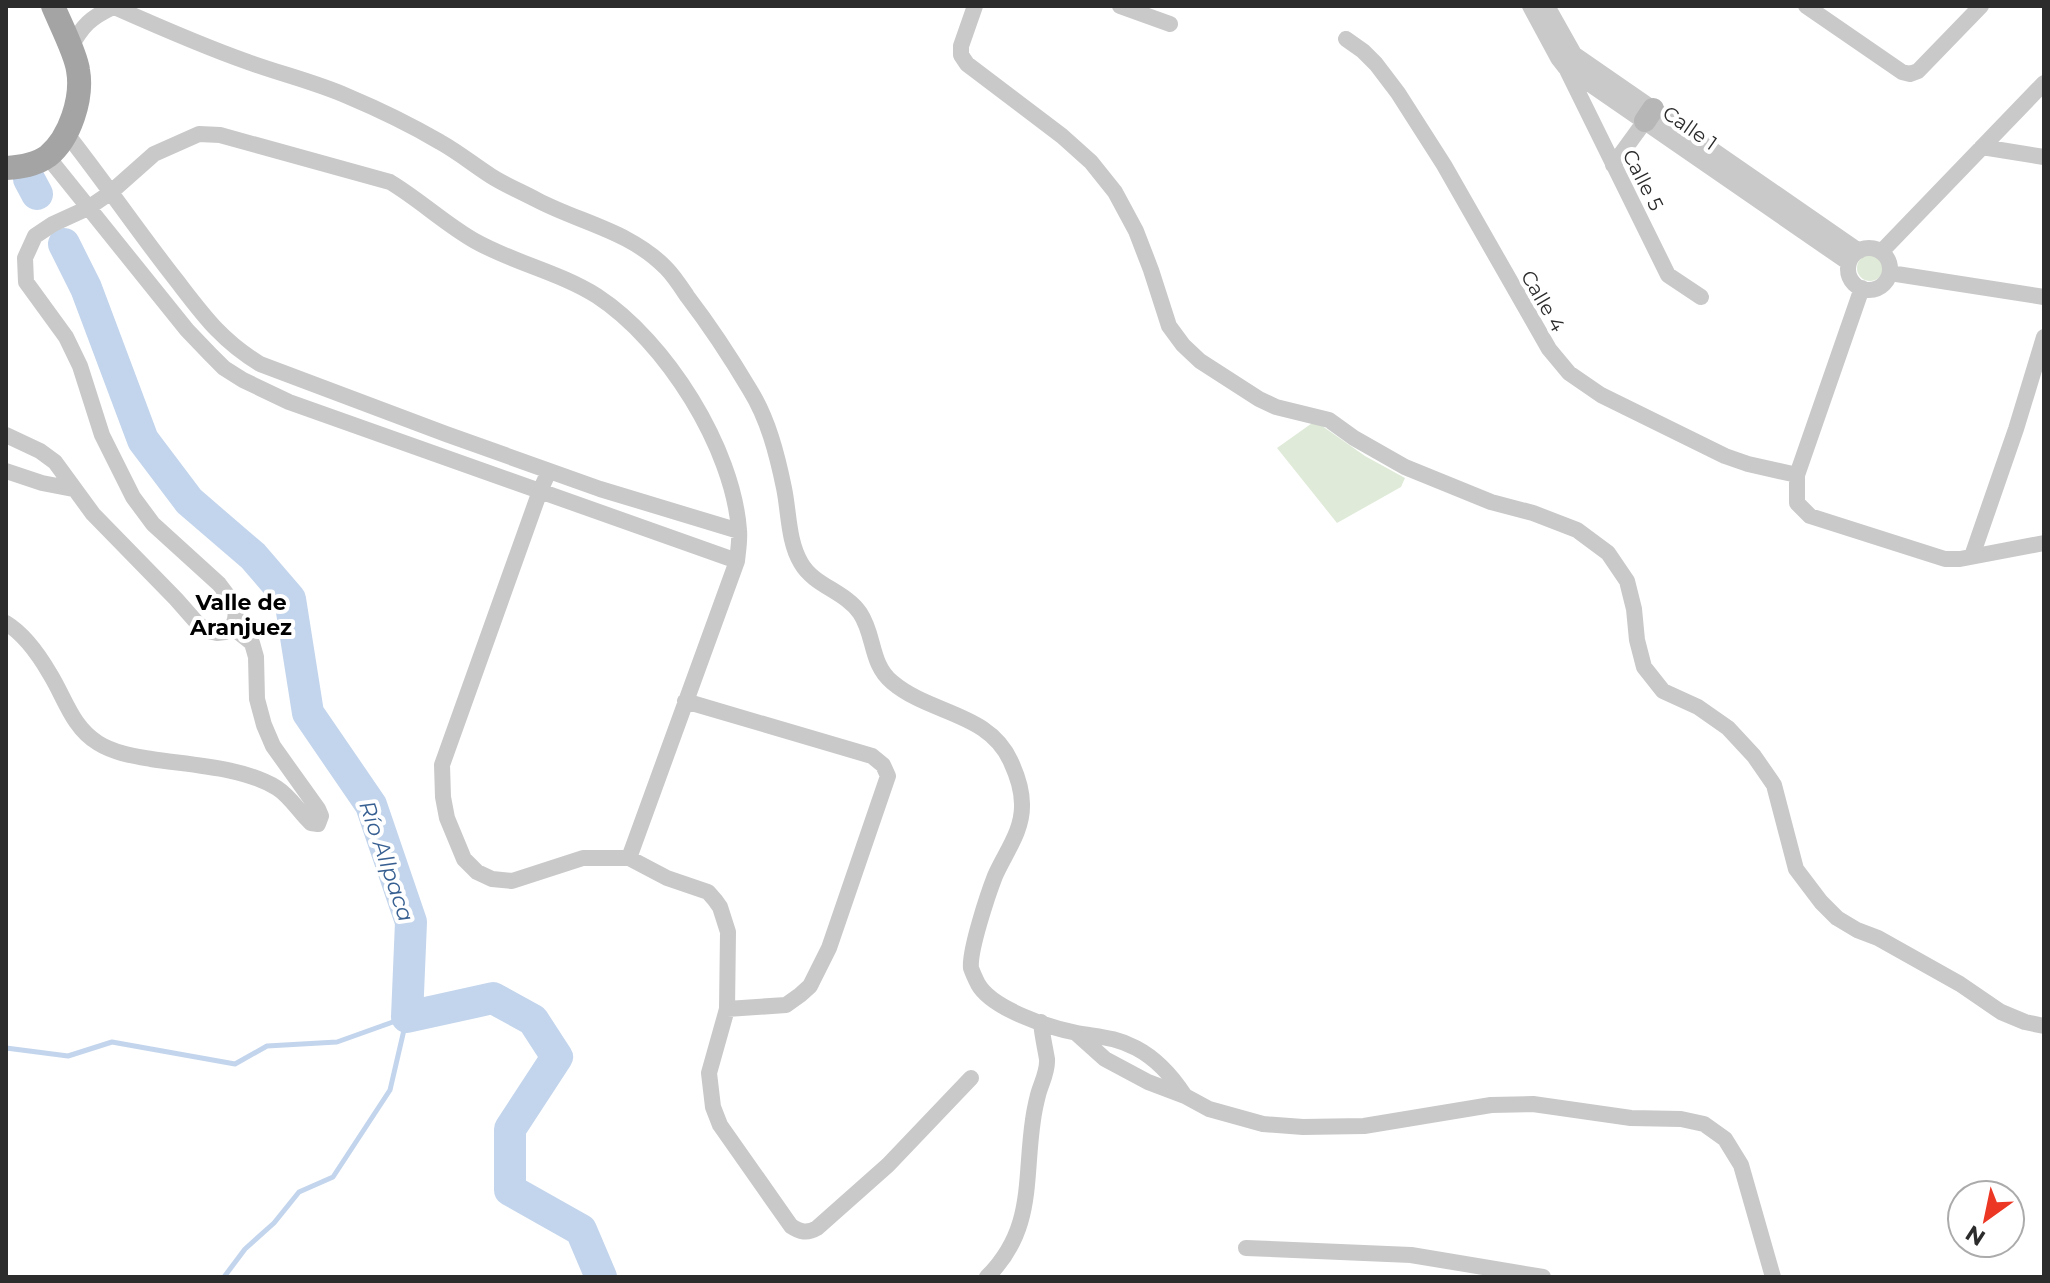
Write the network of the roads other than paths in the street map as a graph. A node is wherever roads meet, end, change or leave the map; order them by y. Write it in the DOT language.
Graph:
graph roads {
  1 [pos="53,6"];
  2 [pos="113,6"];
  3 [pos="975,6"];
  4 [pos="1120,6"];
  5 [pos="1530,6"];
  6 [pos="1547,6"];
  7 [pos="1806,6"];
  8 [pos="1981,6"];
  9 [pos="1170,24"];
  10 [pos="1346,39"];
  11 [pos="70,48"];
  12 [pos="1565,67"];
  13 [pos="2044,83"];
  14 [pos="1649,115"];
  15 [pos="66,133"];
  16 [pos="1982,147"];
  17 [pos="47,156"];
  18 [pos="2044,157"];
  19 [pos="1613,165"];
  20 [pos="6,168"];
  21 [pos="110,193"];
  22 [pos="88,208"];
  23 [pos="1882,251"];
  24 [pos="1854,257"];
  25 [pos="1890,273"];
  26 [pos="1862,288"];
  27 [pos="1701,297"];
  28 [pos="2044,297"];
  29 [pos="2044,337"];
  30 [pos="6,435"];
  31 [pos="6,471"];
  32 [pos="549,471"];
  33 [pos="1797,475"];
  34 [pos="73,489"];
  35 [pos="540,491"];
  36 [pos="739,531"];
  37 [pos="2044,543"];
  38 [pos="1972,556"];
  39 [pos="737,561"];
  40 [pos="6,623"];
  41 [pos="232,627"];
  42 [pos="685,701"];
  43 [pos="629,858"];
  44 [pos="727,1009"];
  45 [pos="1041,1022"];
  46 [pos="2044,1026"];
  47 [pos="1076,1033"];
  48 [pos="971,1078"];
  49 [pos="1185,1096"];
  50 [pos="1246,1248"];
  51 [pos="987,1277"];
  52 [pos="1543,1277"];
  53 [pos="1773,1277"];
  1 -- 11 [label="main road"];
  2 -- 11 [label="street"];
  2 -- 45 [label="street"];
  3 -- 46 [label="street"];
  4 -- 9 [label="street"];
  5 -- 12 [label="street, Calle 1"];
  6 -- 14 [label="street, Calle 1"];
  7 -- 8 [label="street"];
  10 -- 33 [label="street, Calle 4"];
  11 -- 15 [label="main road"];
  12 -- 14 [label="street, Calle 1"];
  12 -- 19 [label="street, Calle 5"];
  13 -- 16 [label="street"];
  14 -- 19 [label="street"];
  14 -- 24 [label="street, Calle 1"];
  15 -- 17 [label="main road"];
  15 -- 21 [label="street"];
  16 -- 18 [label="street"];
  16 -- 23 [label="street"];
  17 -- 20 [label="main road"];
  17 -- 22 [label="street"];
  19 -- 27 [label="street, Calle 5"];
  21 -- 22 [label="street"];
  21 -- 32 [label="street"];
  21 -- 36 [label="street"];
  22 -- 35 [label="street"];
  22 -- 41 [label="street"];
  23 -- 24 [label="street"];
  23 -- 25 [label="street"];
  24 -- 26 [label="street"];
  25 -- 26 [label="street"];
  25 -- 28 [label="street"];
  26 -- 33 [label="street"];
  29 -- 38 [label="street"];
  30 -- 34 [label="street"];
  31 -- 34 [label="street"];
  32 -- 35 [label="street"];
  32 -- 36 [label="street"];
  33 -- 38 [label="street"];
  34 -- 41 [label="street"];
  35 -- 39 [label="street"];
  35 -- 43 [label="street"];
  36 -- 39 [label="street"];
  37 -- 38 [label="street"];
  39 -- 42 [label="street"];
  40 -- 41 [label="street"];
  42 -- 43 [label="street"];
  42 -- 44 [label="street"];
  43 -- 44 [label="street"];
  44 -- 48 [label="street"];
  45 -- 47 [label="street"];
  45 -- 51 [label="street"];
  47 -- 49 [label="street"];
  47 -- 49 [label="street"];
  49 -- 53 [label="street"];
  50 -- 52 [label="street"];
}
